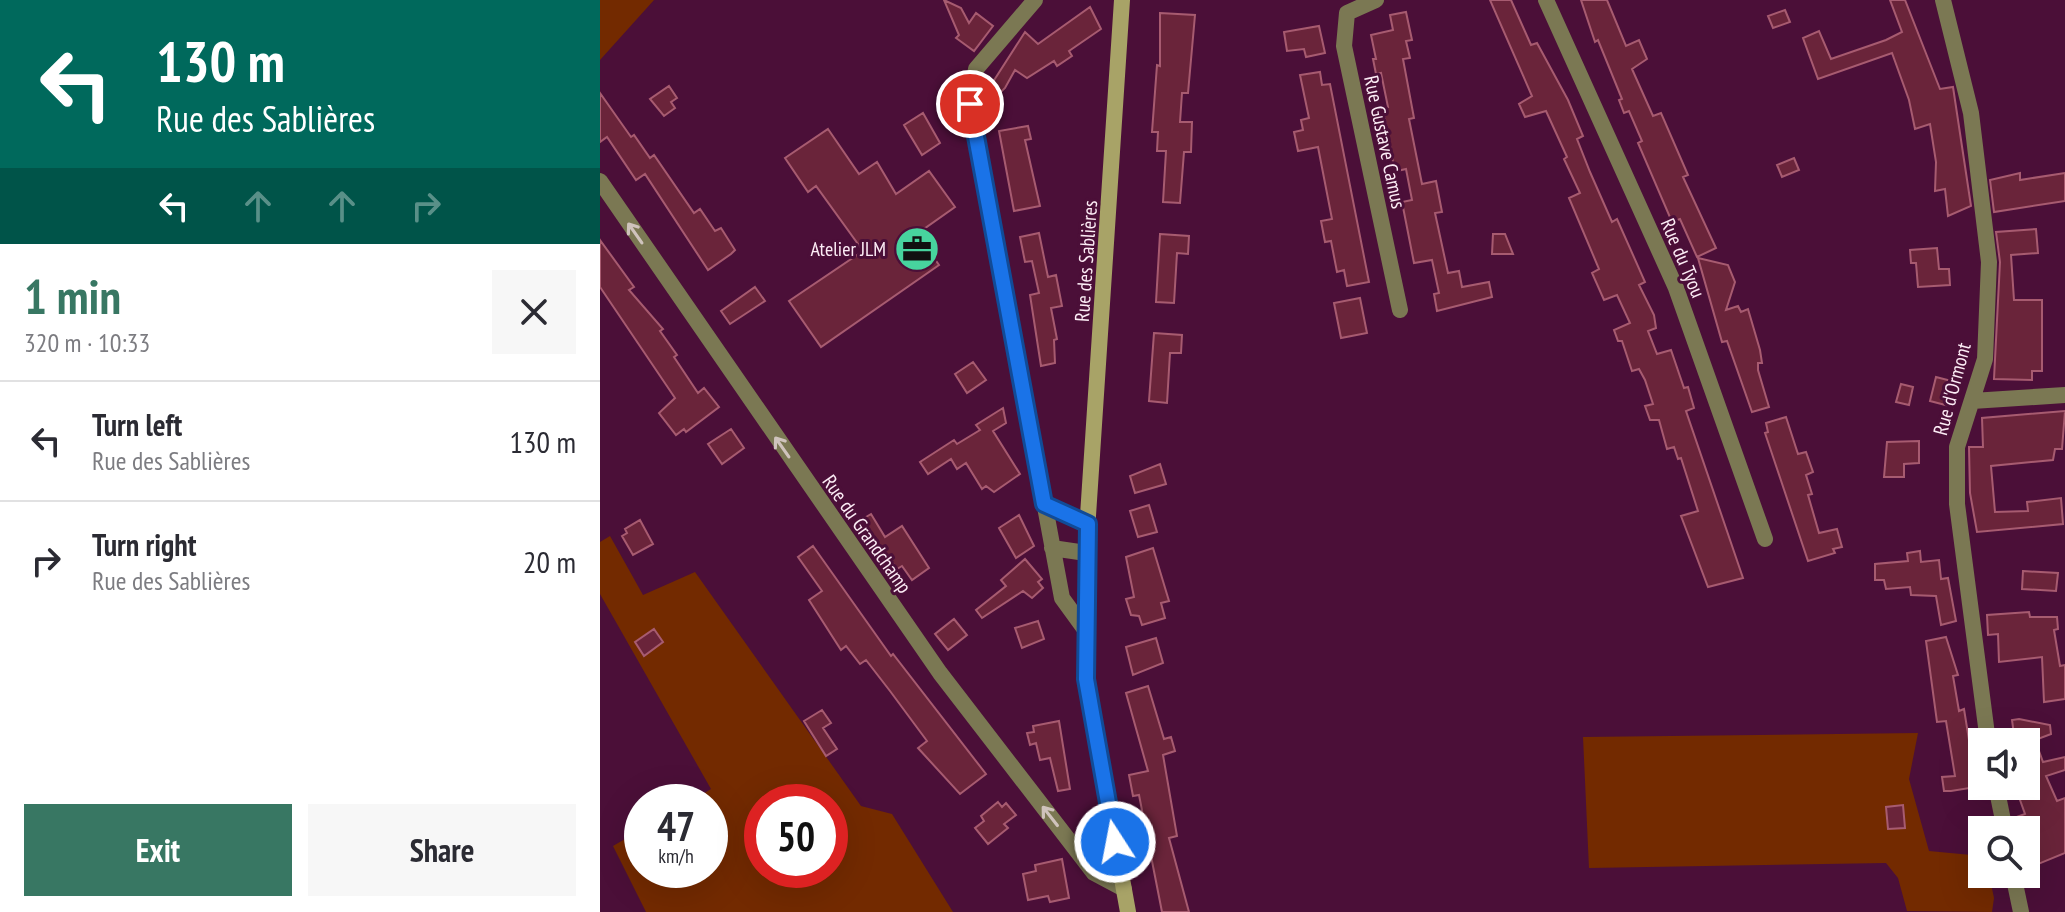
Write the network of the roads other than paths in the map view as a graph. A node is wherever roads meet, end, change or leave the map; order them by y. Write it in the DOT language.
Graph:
graph roads {
  1 [pos="1035,0"];
  2 [pos="1122,0"];
  3 [pos="1376,0"];
  4 [pos="1546,0"];
  5 [pos="1943,0"];
  6 [pos="600,181"];
  7 [pos="1400,310"];
  8 [pos="2065,395"];
  9 [pos="1972,401"];
  10 [pos="1044,504"];
  11 [pos="1088,524"];
  12 [pos="1765,539"];
  13 [pos="1052,548"];
  14 [pos="1086,553"];
  15 [pos="1086,631"];
  16 [pos="1986,728"];
  17 [pos="2016,888"];
  18 [pos="1124,889"];
  19 [pos="1128,912"];
  20 [pos="2021,912"];
  1 -- 10 [label="street"];
  2 -- 11 [label="main road, Rue des Sablières"];
  3 -- 7 [label="street, Rue Gustave Camus"];
  4 -- 12 [label="street, Rue du Tyou"];
  5 -- 9 [label="street, Rue d'Ormont"];
  18 -- 6 [label="street, Rue du Grandchamp, one-way"];
  8 -- 9 [label="street"];
  9 -- 16 [label="street, Rue d'Ormont"];
  10 -- 11 [label="street"];
  10 -- 13 [label="street"];
  11 -- 14 [label="main road, Rue des Sablières"];
  13 -- 14 [label="street"];
  13 -- 15 [label="street"];
  14 -- 15 [label="main road, Rue des Sablières"];
  15 -- 18 [label="main road, Rue des Sablières"];
  17 -- 20 [label="street"];
  18 -- 19 [label="main road, Rue des Sablières"];
}
